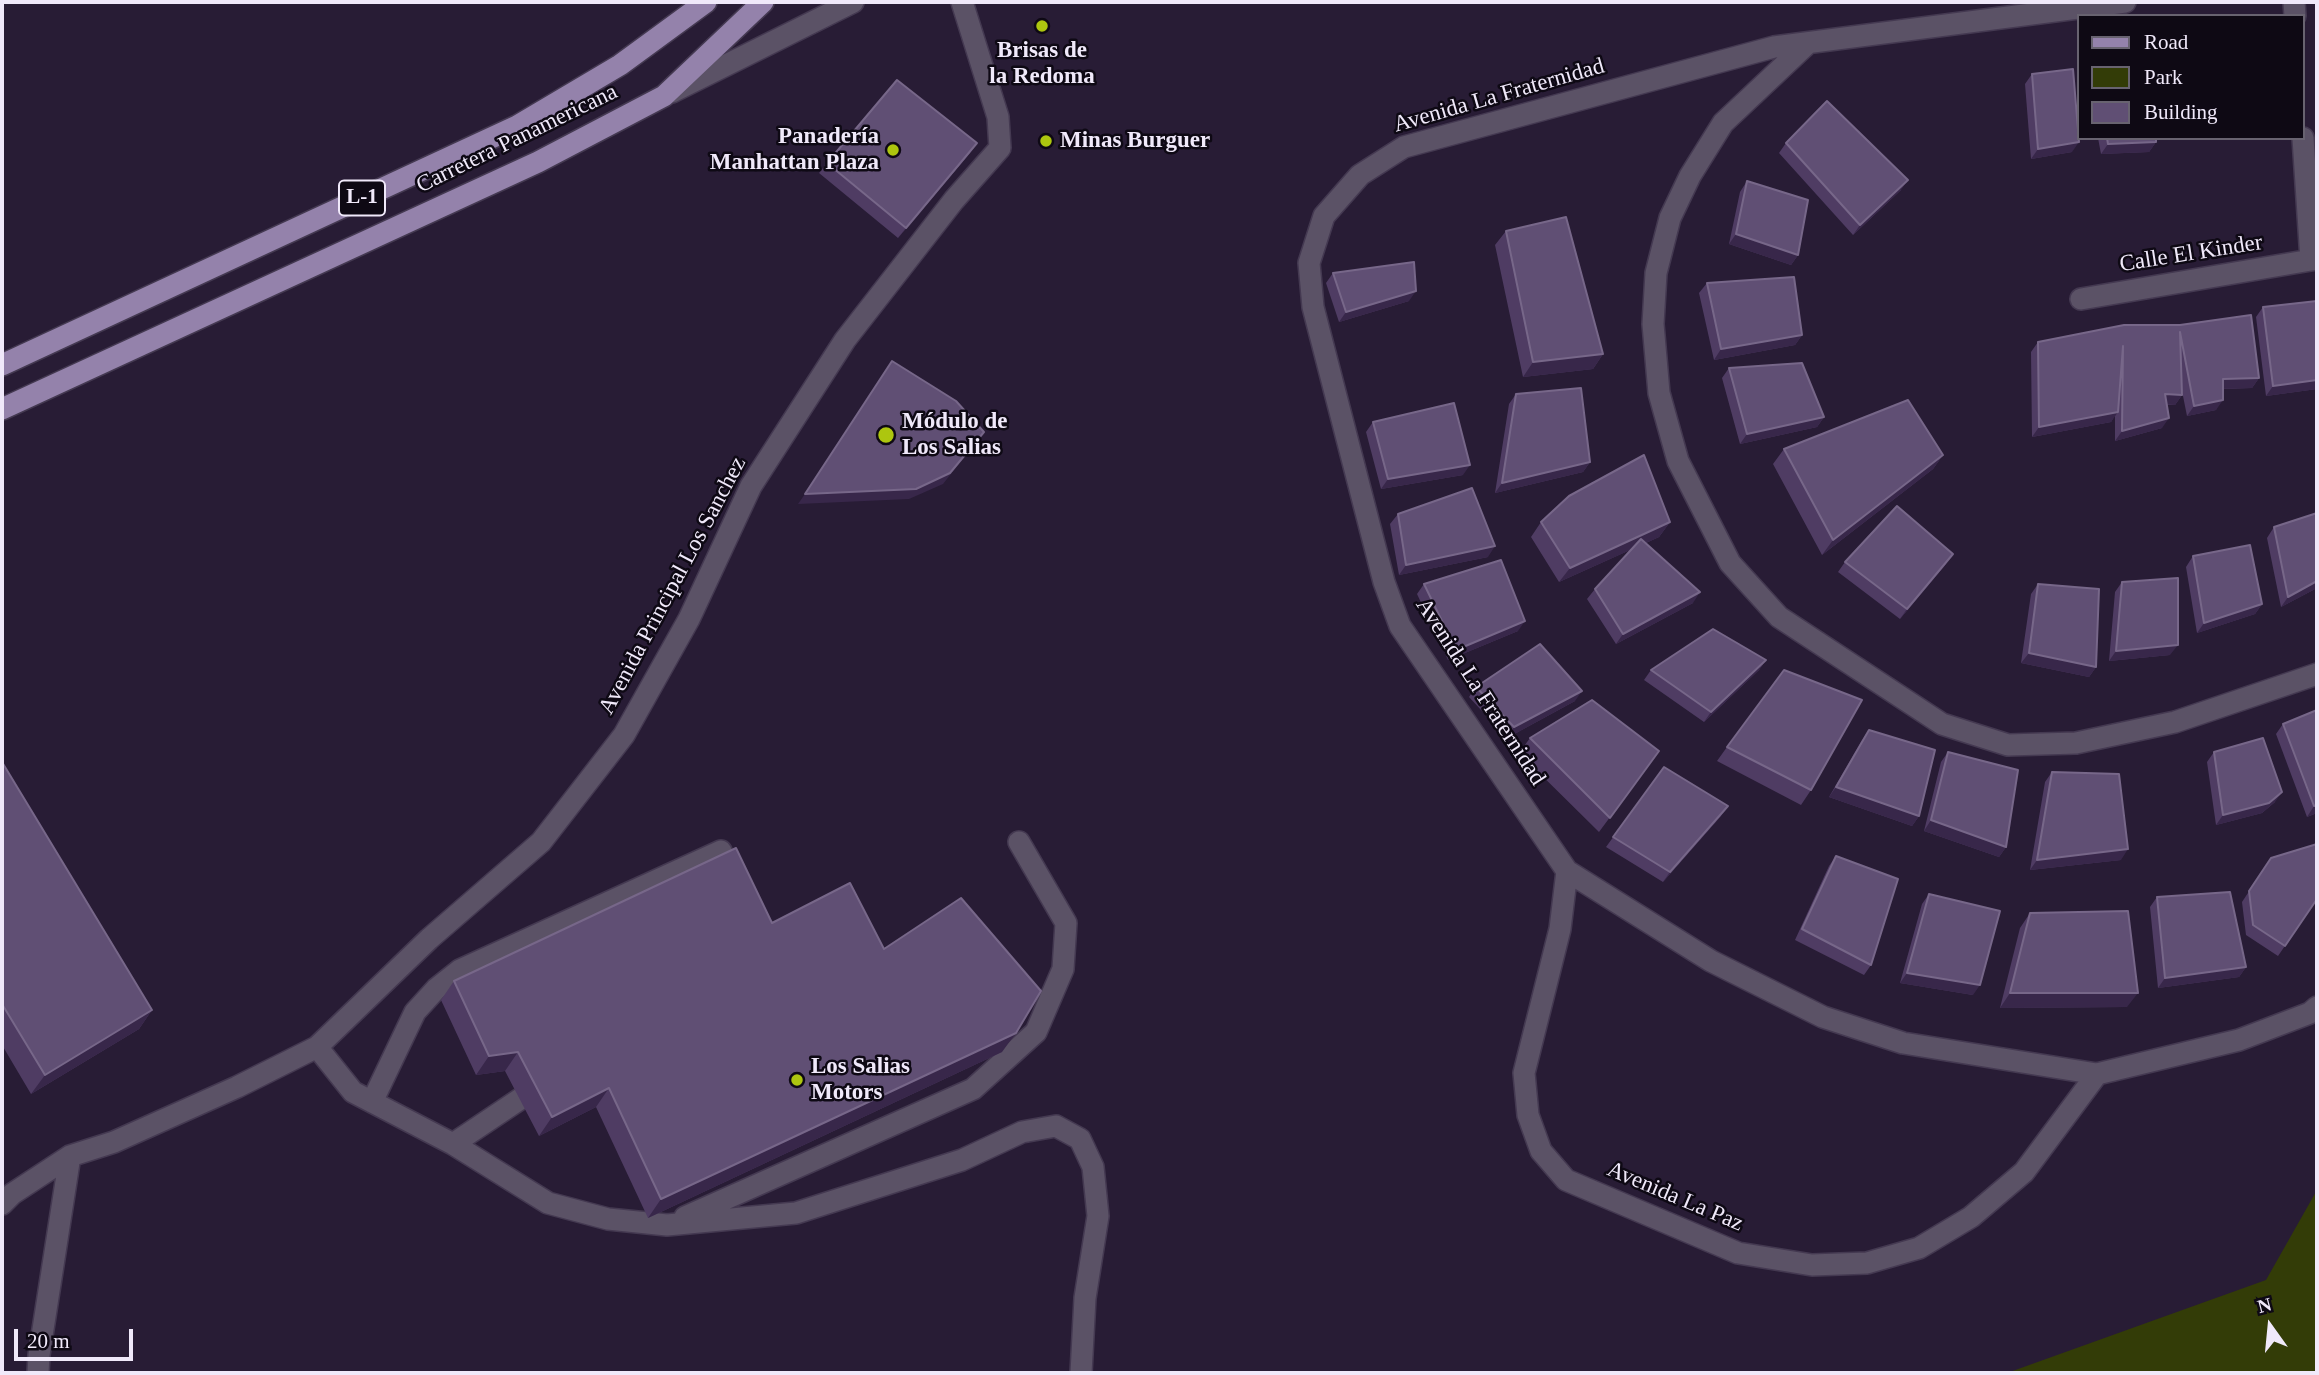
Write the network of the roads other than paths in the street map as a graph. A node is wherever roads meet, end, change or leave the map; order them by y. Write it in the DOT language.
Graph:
graph roads {
  1 [pos="706,2"];
  2 [pos="763,2"];
  3 [pos="853,2"];
  4 [pos="962,2"];
  5 [pos="2125,2"];
  6 [pos="1808,43"];
  7 [pos="664,96"];
  8 [pos="2303,140"];
  9 [pos="2314,260"];
  10 [pos="2081,299"];
  11 [pos="2,365"];
  12 [pos="2,409"];
  13 [pos="2317,674"];
  14 [pos="1019,842"];
  15 [pos="721,851"];
  16 [pos="1567,871"];
  17 [pos="2317,1007"];
  18 [pos="317,1047"];
  19 [pos="2097,1073"];
  20 [pos="553,1077"];
  21 [pos="372,1102"];
  22 [pos="453,1144"];
  23 [pos="70,1156"];
  24 [pos="2,1204"];
  25 [pos="667,1225"];
  26 [pos="38,1373"];
  27 [pos="1081,1373"];
  1 -- 11 [label="main road, Carretera Panamericana / L-1"];
  2 -- 7 [label="main road, Carretera Panamericana / L-1"];
  3 -- 7 [label="street"];
  4 -- 18 [label="street, Avenida Principal Los Sanchez"];
  5 -- 6 [label="street, Avenida La Fraternidad"];
  6 -- 13 [label="street"];
  6 -- 16 [label="street, Avenida La Fraternidad"];
  7 -- 12 [label="main road, Carretera Panamericana / L-1"];
  8 -- 9 [label="street, Calle El Kinder"];
  9 -- 10 [label="street, Calle El Kinder"];
  14 -- 25 [label="street"];
  15 -- 21 [label="street"];
  16 -- 19 [label="street, Avenida La Fraternidad"];
  16 -- 19 [label="street, Avenida La Paz"];
  17 -- 19 [label="street, Avenida La Fraternidad"];
  18 -- 21 [label="street"];
  18 -- 23 [label="street, Avenida Principal Los Sanchez"];
  20 -- 22 [label="street"];
  21 -- 22 [label="street"];
  22 -- 25 [label="street"];
  23 -- 24 [label="street, Avenida Principal Los Sanchez"];
  23 -- 26 [label="street"];
  25 -- 27 [label="street"];
}
